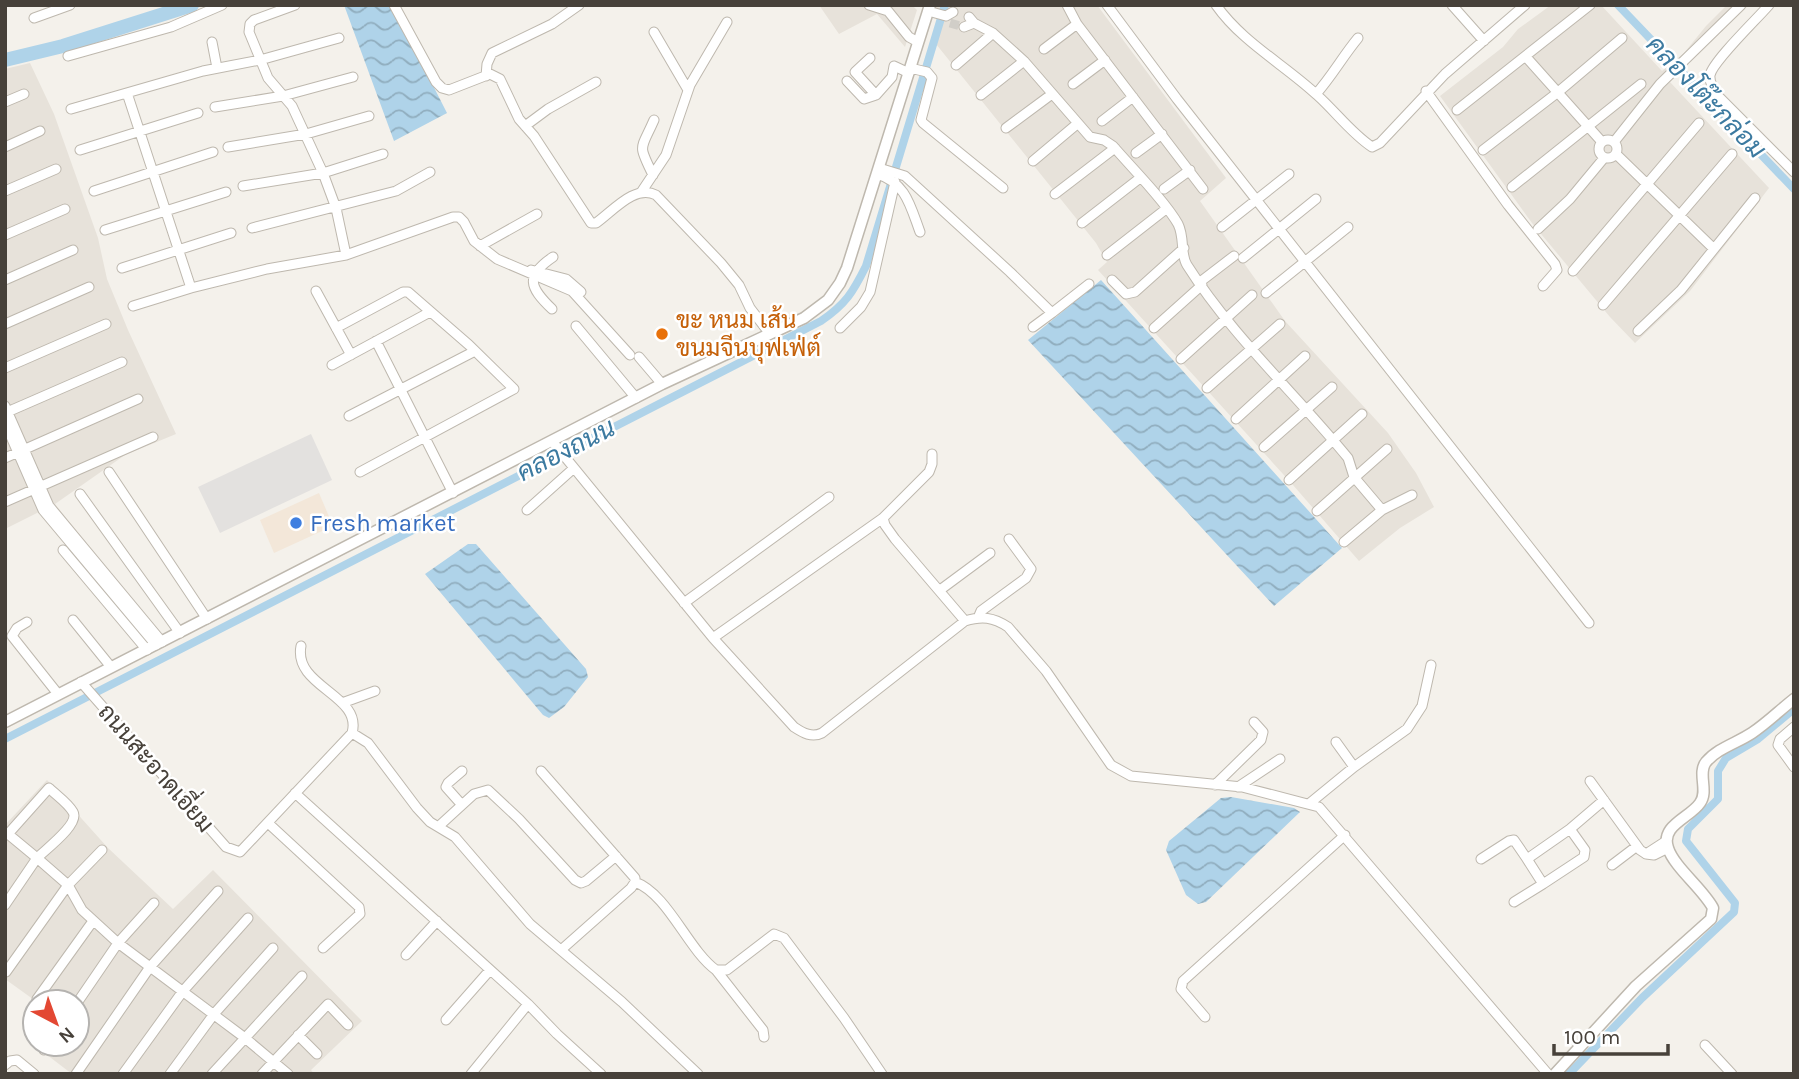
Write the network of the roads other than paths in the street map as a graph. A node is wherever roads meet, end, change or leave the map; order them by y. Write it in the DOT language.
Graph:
graph roads {
  1 [pos="70,5"];
  2 [pos="222,5"];
  3 [pos="295,5"];
  4 [pos="394,5"];
  5 [pos="579,5"];
  6 [pos="869,5"];
  7 [pos="1067,5"];
  8 [pos="1107,5"];
  9 [pos="1216,5"];
  10 [pos="1452,5"];
  11 [pos="1525,5"];
  12 [pos="1590,5"];
  13 [pos="1769,5"];
  14 [pos="1741,6"];
  15 [pos="930,10"];
  16 [pos="948,17"];
  17 [pos="34,18"];
  18 [pos="1753,20"];
  19 [pos="727,22"];
  20 [pos="1077,24"];
  21 [pos="964,27"];
  22 [pos="654,32"];
  23 [pos="993,33"];
  24 [pos="339,38"];
  25 [pos="1358,38"];
  26 [pos="1622,38"];
  27 [pos="1483,41"];
  28 [pos="212,42"];
  29 [pos="918,42"];
  30 [pos="1044,49"];
  31 [pos="68,56"];
  32 [pos="870,58"];
  33 [pos="1527,58"];
  34 [pos="260,60"];
  35 [pos="1105,60"];
  36 [pos="1024,61"];
  37 [pos="957,65"];
  38 [pos="217,68"];
  39 [pos="911,70"];
  40 [pos="486,76"];
  41 [pos="353,77"];
  42 [pos="847,81"];
  43 [pos="596,82"];
  44 [pos="1073,84"];
  45 [pos="1641,84"];
  46 [pos="688,90"];
  47 [pos="1426,92"];
  48 [pos="127,93"];
  49 [pos="1557,93"];
  50 [pos="24,94"];
  51 [pos="1052,94"];
  52 [pos="1316,94"];
  53 [pos="876,95"];
  54 [pos="981,95"];
  55 [pos="283,96"];
  56 [pos="1133,97"];
  57 [pos="5,102"];
  58 [pos="215,107"];
  59 [pos="71,109"];
  60 [pos="1457,110"];
  61 [pos="198,113"];
  62 [pos="369,116"];
  63 [pos="654,120"];
  64 [pos="1102,121"];
  65 [pos="1699,123"];
  66 [pos="1077,124"];
  67 [pos="525,126"];
  68 [pos="1006,128"];
  69 [pos="1588,128"];
  70 [pos="40,131"];
  71 [pos="140,131"];
  72 [pos="306,134"];
  73 [pos="1162,134"];
  74 [pos="1602,142"];
  75 [pos="1614,142"];
  76 [pos="5,147"];
  77 [pos="228,147"];
  78 [pos="1115,148"];
  79 [pos="80,150"];
  80 [pos="1483,150"];
  81 [pos="213,152"];
  82 [pos="1136,153"];
  83 [pos="1616,154"];
  84 [pos="1732,154"];
  85 [pos="383,155"];
  86 [pos="1604,158"];
  87 [pos="1033,161"];
  88 [pos="56,169"];
  89 [pos="1190,170"];
  90 [pos="153,171"];
  91 [pos="430,172"];
  92 [pos="880,172"];
  93 [pos="1794,172"];
  94 [pos="323,173"];
  95 [pos="1289,174"];
  96 [pos="653,175"];
  97 [pos="895,178"];
  98 [pos="1140,178"];
  99 [pos="1647,183"];
  100 [pos="243,186"];
  101 [pos="1512,187"];
  102 [pos="1003,188"];
  103 [pos="1164,189"];
  104 [pos="1203,189"];
  105 [pos="5,191"];
  106 [pos="94,191"];
  107 [pos="642,191"];
  108 [pos="226,192"];
  109 [pos="1055,194"];
  110 [pos="1755,198"];
  111 [pos="1316,199"];
  112 [pos="1255,200"];
  113 [pos="336,208"];
  114 [pos="65,209"];
  115 [pos="1166,209"];
  116 [pos="167,210"];
  117 [pos="537,214"];
  118 [pos="1681,216"];
  119 [pos="1082,223"];
  120 [pos="1222,227"];
  121 [pos="1348,227"];
  122 [pos="252,228"];
  123 [pos="1278,229"];
  124 [pos="1538,229"];
  125 [pos="105,230"];
  126 [pos="920,232"];
  127 [pos="231,233"];
  128 [pos="5,235"];
  129 [pos="480,246"];
  130 [pos="1184,248"];
  131 [pos="1714,249"];
  132 [pos="73,250"];
  133 [pos="179,251"];
  134 [pos="346,255"];
  135 [pos="1107,255"];
  136 [pos="553,257"];
  137 [pos="1304,262"];
  138 [pos="122,268"];
  139 [pos="1573,271"];
  140 [pos="535,274"];
  141 [pos="5,280"];
  142 [pos="1112,280"];
  143 [pos="1201,283"];
  144 [pos="1089,284"];
  145 [pos="1543,285"];
  146 [pos="89,287"];
  147 [pos="191,288"];
  148 [pos="316,291"];
  149 [pos="1266,293"];
  150 [pos="1252,295"];
  151 [pos="1603,305"];
  152 [pos="133,306"];
  153 [pos="552,309"];
  154 [pos="430,312"];
  155 [pos="1052,313"];
  156 [pos="1226,318"];
  157 [pos="5,324"];
  158 [pos="106,324"];
  159 [pos="1280,324"];
  160 [pos="576,326"];
  161 [pos="1033,327"];
  162 [pos="337,328"];
  163 [pos="840,328"];
  164 [pos="1154,328"];
  165 [pos="1638,331"];
  166 [pos="770,334"];
  167 [pos="376,341"];
  168 [pos="1251,349"];
  169 [pos="475,351"];
  170 [pos="351,355"];
  171 [pos="1305,356"];
  172 [pos="1181,359"];
  173 [pos="122,362"];
  174 [pos="332,365"];
  175 [pos="5,368"];
  176 [pos="1279,379"];
  177 [pos="660,385"];
  178 [pos="1332,387"];
  179 [pos="1208,388"];
  180 [pos="400,390"];
  181 [pos="636,398"];
  182 [pos="138,399"];
  183 [pos="6,410"];
  184 [pos="1306,410"];
  185 [pos="1362,414"];
  186 [pos="349,416"];
  187 [pos="1236,419"];
  188 [pos="5,423"];
  189 [pos="153,437"];
  190 [pos="425,439"];
  191 [pos="1333,440"];
  192 [pos="554,444"];
  193 [pos="1264,447"];
  194 [pos="1387,449"];
  195 [pos="21,451"];
  196 [pos="932,454"];
  197 [pos="5,458"];
  198 [pos="571,465"];
  199 [pos="109,472"];
  200 [pos="360,472"];
  201 [pos="1354,477"];
  202 [pos="1289,480"];
  203 [pos="37,488"];
  204 [pos="453,493"];
  205 [pos="80,494"];
  206 [pos="1412,495"];
  207 [pos="829,497"];
  208 [pos="5,502"];
  209 [pos="527,510"];
  210 [pos="1382,510"];
  211 [pos="1317,511"];
  212 [pos="883,518"];
  213 [pos="1009,539"];
  214 [pos="1343,542"];
  215 [pos="63,550"];
  216 [pos="990,553"];
  217 [pos="940,590"];
  218 [pos="684,603"];
  219 [pos="978,618"];
  220 [pos="207,619"];
  221 [pos="73,620"];
  222 [pos="965,621"];
  223 [pos="27,622"];
  224 [pos="1589,624"];
  225 [pos="180,633"];
  226 [pos="713,638"];
  227 [pos="155,646"];
  228 [pos="301,646"];
  229 [pos="1431,665"];
  230 [pos="111,667"];
  231 [pos="84,685"];
  232 [pos="374,691"];
  233 [pos="58,694"];
  234 [pos="1794,699"];
  235 [pos="342,703"];
  236 [pos="1254,722"];
  237 [pos="5,723"];
  238 [pos="1794,727"];
  239 [pos="352,733"];
  240 [pos="1336,742"];
  241 [pos="1280,759"];
  242 [pos="1354,767"];
  243 [pos="1794,767"];
  244 [pos="462,771"];
  245 [pos="541,771"];
  246 [pos="1590,781"];
  247 [pos="1215,785"];
  248 [pos="1238,787"];
  249 [pos="295,793"];
  250 [pos="1604,800"];
  251 [pos="1310,803"];
  252 [pos="462,805"];
  253 [pos="268,823"];
  254 [pos="439,826"];
  255 [pos="1570,829"];
  256 [pos="6,835"];
  257 [pos="1345,835"];
  258 [pos="1667,845"];
  259 [pos="1637,846"];
  260 [pos="102,850"];
  261 [pos="616,856"];
  262 [pos="37,858"];
  263 [pos="1481,859"];
  264 [pos="1527,859"];
  265 [pos="1612,865"];
  266 [pos="635,882"];
  267 [pos="1543,884"];
  268 [pos="68,885"];
  269 [pos="218,891"];
  270 [pos="1514,902"];
  271 [pos="154,903"];
  272 [pos="5,905"];
  273 [pos="248,918"];
  274 [pos="93,921"];
  275 [pos="437,921"];
  276 [pos="118,943"];
  277 [pos="273,948"];
  278 [pos="323,948"];
  279 [pos="561,950"];
  280 [pos="406,955"];
  281 [pos="150,967"];
  282 [pos="490,970"];
  283 [pos="716,970"];
  284 [pos="6,972"];
  285 [pos="302,976"];
  286 [pos="45,988"];
  287 [pos="87,988"];
  288 [pos="183,991"];
  289 [pos="528,1003"];
  290 [pos="214,1014"];
  291 [pos="1205,1017"];
  292 [pos="446,1020"];
  293 [pos="348,1025"];
  294 [pos="298,1035"];
  295 [pos="764,1037"];
  296 [pos="245,1038"];
  297 [pos="1705,1045"];
  298 [pos="317,1054"];
  299 [pos="275,1060"];
  300 [pos="5,1065"];
  301 [pos="34,1074"];
  302 [pos="76,1074"];
  303 [pos="123,1074"];
  304 [pos="170,1074"];
  305 [pos="212,1074"];
  306 [pos="262,1074"];
  307 [pos="288,1074"];
  308 [pos="471,1074"];
  309 [pos="601,1074"];
  310 [pos="698,1074"];
  311 [pos="882,1074"];
  312 [pos="1548,1074"];
  313 [pos="1555,1074"];
  314 [pos="1732,1074"];
  1 -- 17 [label="street"];
  2 -- 31 [label="street"];
  3 -- 34 [label="street"];
  4 -- 40 [label="street"];
  5 -- 40 [label="street"];
  6 -- 29 [label="street"];
  7 -- 20 [label="street"];
  8 -- 112 [label="street"];
  9 -- 52 [label="street"];
  10 -- 27 [label="street"];
  11 -- 27 [label="street"];
  12 -- 33 [label="street"];
  13 -- 18 [label="street"];
  14 -- 18 [label="street"];
  14 -- 75 [label="street"];
  15 -- 16 [label="street"];
  15 -- 29 [label="street"];
  18 -- 93 [label="street"];
  19 -- 46 [label="street"];
  20 -- 30 [label="street"];
  20 -- 35 [label="street"];
  21 -- 23 [label="street"];
  22 -- 46 [label="street"];
  23 -- 36 [label="street"];
  23 -- 37 [label="street"];
  24 -- 34 [label="street"];
  25 -- 52 [label="street"];
  26 -- 49 [label="street"];
  27 -- 47 [label="street"];
  28 -- 38 [label="street"];
  29 -- 39 [label="street"];
  32 -- 53 [label="street"];
  33 -- 49 [label="street"];
  33 -- 60 [label="street"];
  34 -- 38 [label="street"];
  34 -- 55 [label="street"];
  35 -- 44 [label="street"];
  35 -- 56 [label="street"];
  36 -- 51 [label="street"];
  36 -- 54 [label="street"];
  38 -- 48 [label="street"];
  39 -- 53 [label="street"];
  39 -- 92 [label="street"];
  39 -- 102 [label="street"];
  40 -- 67 [label="street"];
  41 -- 55 [label="street"];
  42 -- 53 [label="street"];
  43 -- 67 [label="street"];
  45 -- 69 [label="street"];
  46 -- 96 [label="street"];
  47 -- 52 [label="street"];
  47 -- 145 [label="street"];
  48 -- 59 [label="street"];
  48 -- 71 [label="street"];
  49 -- 69 [label="street"];
  49 -- 80 [label="street"];
  50 -- 57 [label="street"];
  51 -- 66 [label="street"];
  51 -- 68 [label="street"];
  55 -- 58 [label="street"];
  55 -- 72 [label="street"];
  56 -- 64 [label="street"];
  56 -- 73 [label="street"];
  61 -- 71 [label="street"];
  62 -- 72 [label="street"];
  63 -- 96 [label="street"];
  65 -- 99 [label="street"];
  66 -- 78 [label="street"];
  66 -- 87 [label="street"];
  67 -- 107 [label="street"];
  69 -- 74 [label="street"];
  69 -- 101 [label="street"];
  70 -- 76 [label="street"];
  71 -- 79 [label="street"];
  71 -- 90 [label="street"];
  72 -- 77 [label="street"];
  72 -- 94 [label="street"];
  73 -- 82 [label="street"];
  73 -- 89 [label="street"];
  74 -- 75 [label="street"];
  74 -- 86 [label="street"];
  75 -- 83 [label="street"];
  78 -- 98 [label="street"];
  78 -- 109 [label="street"];
  81 -- 90 [label="street"];
  83 -- 86 [label="street"];
  83 -- 99 [label="street"];
  84 -- 118 [label="street"];
  85 -- 94 [label="street"];
  86 -- 124 [label="street"];
  88 -- 105 [label="street"];
  89 -- 103 [label="street"];
  89 -- 104 [label="street"];
  90 -- 106 [label="street"];
  90 -- 116 [label="street"];
  91 -- 113 [label="street"];
  92 -- 97 [label="street"];
  92 -- 166 [label="street"];
  94 -- 100 [label="street"];
  94 -- 113 [label="street"];
  95 -- 112 [label="street"];
  96 -- 107 [label="street"];
  97 -- 126 [label="street"];
  97 -- 155 [label="street"];
  97 -- 163 [label="street"];
  98 -- 115 [label="street"];
  98 -- 119 [label="street"];
  99 -- 118 [label="street"];
  99 -- 139 [label="street"];
  107 -- 166 [label="street"];
  108 -- 116 [label="street"];
  110 -- 131 [label="street"];
  111 -- 123 [label="street"];
  112 -- 120 [label="street"];
  112 -- 123 [label="street"];
  113 -- 122 [label="street"];
  113 -- 134 [label="street"];
  114 -- 128 [label="street"];
  115 -- 130 [label="street"];
  115 -- 135 [label="street"];
  116 -- 125 [label="street"];
  116 -- 133 [label="street"];
  117 -- 129 [label="street"];
  118 -- 131 [label="street"];
  118 -- 151 [label="street"];
  121 -- 137 [label="street"];
  123 -- 137 [label="street"];
  123 -- 143 [label="street"];
  127 -- 133 [label="street"];
  129 -- 134 [label="street"];
  129 -- 140 [label="street"];
  130 -- 142 [label="street"];
  130 -- 143 [label="street"];
  131 -- 165 [label="street"];
  132 -- 141 [label="street"];
  133 -- 138 [label="street"];
  133 -- 147 [label="street"];
  134 -- 147 [label="street"];
  136 -- 140 [label="street"];
  137 -- 149 [label="street"];
  137 -- 224 [label="street"];
  140 -- 153 [label="street"];
  140 -- 177 [label="street"];
  143 -- 156 [label="street"];
  143 -- 164 [label="street"];
  144 -- 155 [label="street"];
  146 -- 157 [label="street"];
  147 -- 152 [label="street"];
  148 -- 162 [label="street"];
  150 -- 156 [label="street"];
  154 -- 162 [label="street"];
  154 -- 167 [label="street"];
  154 -- 169 [label="street"];
  155 -- 161 [label="street"];
  156 -- 168 [label="street"];
  156 -- 172 [label="street"];
  158 -- 175 [label="street"];
  159 -- 168 [label="street"];
  160 -- 181 [label="street"];
  162 -- 170 [label="street"];
  166 -- 177 [label="street"];
  167 -- 170 [label="street"];
  167 -- 180 [label="street"];
  168 -- 176 [label="street"];
  168 -- 179 [label="street"];
  169 -- 180 [label="street"];
  169 -- 190 [label="street"];
  170 -- 174 [label="street"];
  171 -- 176 [label="street"];
  173 -- 183 [label="street"];
  176 -- 184 [label="street"];
  176 -- 187 [label="street"];
  177 -- 181 [label="street"];
  178 -- 184 [label="street"];
  180 -- 186 [label="street"];
  180 -- 190 [label="street"];
  181 -- 192 [label="street"];
  182 -- 195 [label="street"];
  183 -- 195 [label="street"];
  184 -- 191 [label="street"];
  184 -- 193 [label="street"];
  185 -- 191 [label="street"];
  188 -- 195 [label="street"];
  189 -- 203 [label="street"];
  190 -- 200 [label="street"];
  190 -- 204 [label="street"];
  191 -- 201 [label="street"];
  191 -- 202 [label="street"];
  192 -- 198 [label="street"];
  192 -- 204 [label="street"];
  194 -- 201 [label="street"];
  195 -- 197 [label="street"];
  195 -- 203 [label="street"];
  196 -- 212 [label="street"];
  198 -- 209 [label="street"];
  198 -- 218 [label="street"];
  199 -- 220 [label="street"];
  201 -- 210 [label="street"];
  201 -- 211 [label="street"];
  203 -- 208 [label="street"];
  203 -- 227 [label="street"];
  204 -- 220 [label="street"];
  205 -- 225 [label="street"];
  206 -- 210 [label="street"];
  207 -- 218 [label="street"];
  210 -- 214 [label="street"];
  212 -- 217 [label="street"];
  212 -- 226 [label="street"];
  213 -- 219 [label="street"];
  215 -- 227 [label="street"];
  216 -- 217 [label="street"];
  217 -- 222 [label="street"];
  218 -- 226 [label="street"];
  219 -- 222 [label="street"];
  219 -- 247 [label="street"];
  220 -- 225 [label="street"];
  221 -- 230 [label="street"];
  222 -- 226 [label="street"];
  223 -- 233 [label="street"];
  225 -- 227 [label="street"];
  227 -- 230 [label="street"];
  228 -- 235 [label="street"];
  229 -- 242 [label="street"];
  230 -- 231 [label="street"];
  231 -- 233 [label="street"];
  231 -- 253 [label="street, ถนนสะอาดเอี่ยม"];
  232 -- 235 [label="street"];
  233 -- 237 [label="street"];
  234 -- 258 [label="street"];
  235 -- 239 [label="street"];
  236 -- 247 [label="street"];
  238 -- 243 [label="street"];
  239 -- 249 [label="street"];
  239 -- 254 [label="street"];
  240 -- 242 [label="street"];
  241 -- 248 [label="street"];
  242 -- 251 [label="street"];
  244 -- 252 [label="street"];
  245 -- 261 [label="street"];
  246 -- 250 [label="street"];
  247 -- 248 [label="street"];
  248 -- 251 [label="street"];
  249 -- 253 [label="street"];
  249 -- 275 [label="street"];
  250 -- 255 [label="street"];
  250 -- 259 [label="street"];
  251 -- 257 [label="street"];
  252 -- 254 [label="street"];
  252 -- 261 [label="street"];
  253 -- 278 [label="street"];
  254 -- 279 [label="street"];
  255 -- 264 [label="street"];
  255 -- 267 [label="street"];
  256 -- 262 [label="street"];
  256 -- 262 [label="street"];
  257 -- 291 [label="street"];
  257 -- 312 [label="street"];
  258 -- 259 [label="street"];
  258 -- 313 [label="street"];
  259 -- 265 [label="street"];
  260 -- 268 [label="street"];
  261 -- 266 [label="street"];
  262 -- 268 [label="street"];
  262 -- 272 [label="street"];
  263 -- 264 [label="street"];
  264 -- 267 [label="street"];
  266 -- 279 [label="street"];
  266 -- 283 [label="street"];
  267 -- 270 [label="street"];
  268 -- 274 [label="street"];
  268 -- 284 [label="street"];
  269 -- 281 [label="street"];
  271 -- 276 [label="street"];
  273 -- 288 [label="street"];
  274 -- 276 [label="street"];
  274 -- 286 [label="street"];
  275 -- 280 [label="street"];
  275 -- 282 [label="street"];
  276 -- 281 [label="street"];
  276 -- 287 [label="street"];
  277 -- 290 [label="street"];
  279 -- 310 [label="street"];
  281 -- 288 [label="street"];
  281 -- 302 [label="street"];
  282 -- 289 [label="street"];
  282 -- 292 [label="street"];
  283 -- 295 [label="street"];
  283 -- 311 [label="street"];
  285 -- 296 [label="street"];
  288 -- 290 [label="street"];
  288 -- 303 [label="street"];
  289 -- 308 [label="street"];
  289 -- 309 [label="street"];
  290 -- 296 [label="street"];
  290 -- 304 [label="street"];
  293 -- 294 [label="street"];
  294 -- 298 [label="street"];
  294 -- 299 [label="street"];
  296 -- 299 [label="street"];
  296 -- 305 [label="street"];
  297 -- 314 [label="street"];
  299 -- 306 [label="street"];
  299 -- 307 [label="street"];
  300 -- 301 [label="street"];
}
